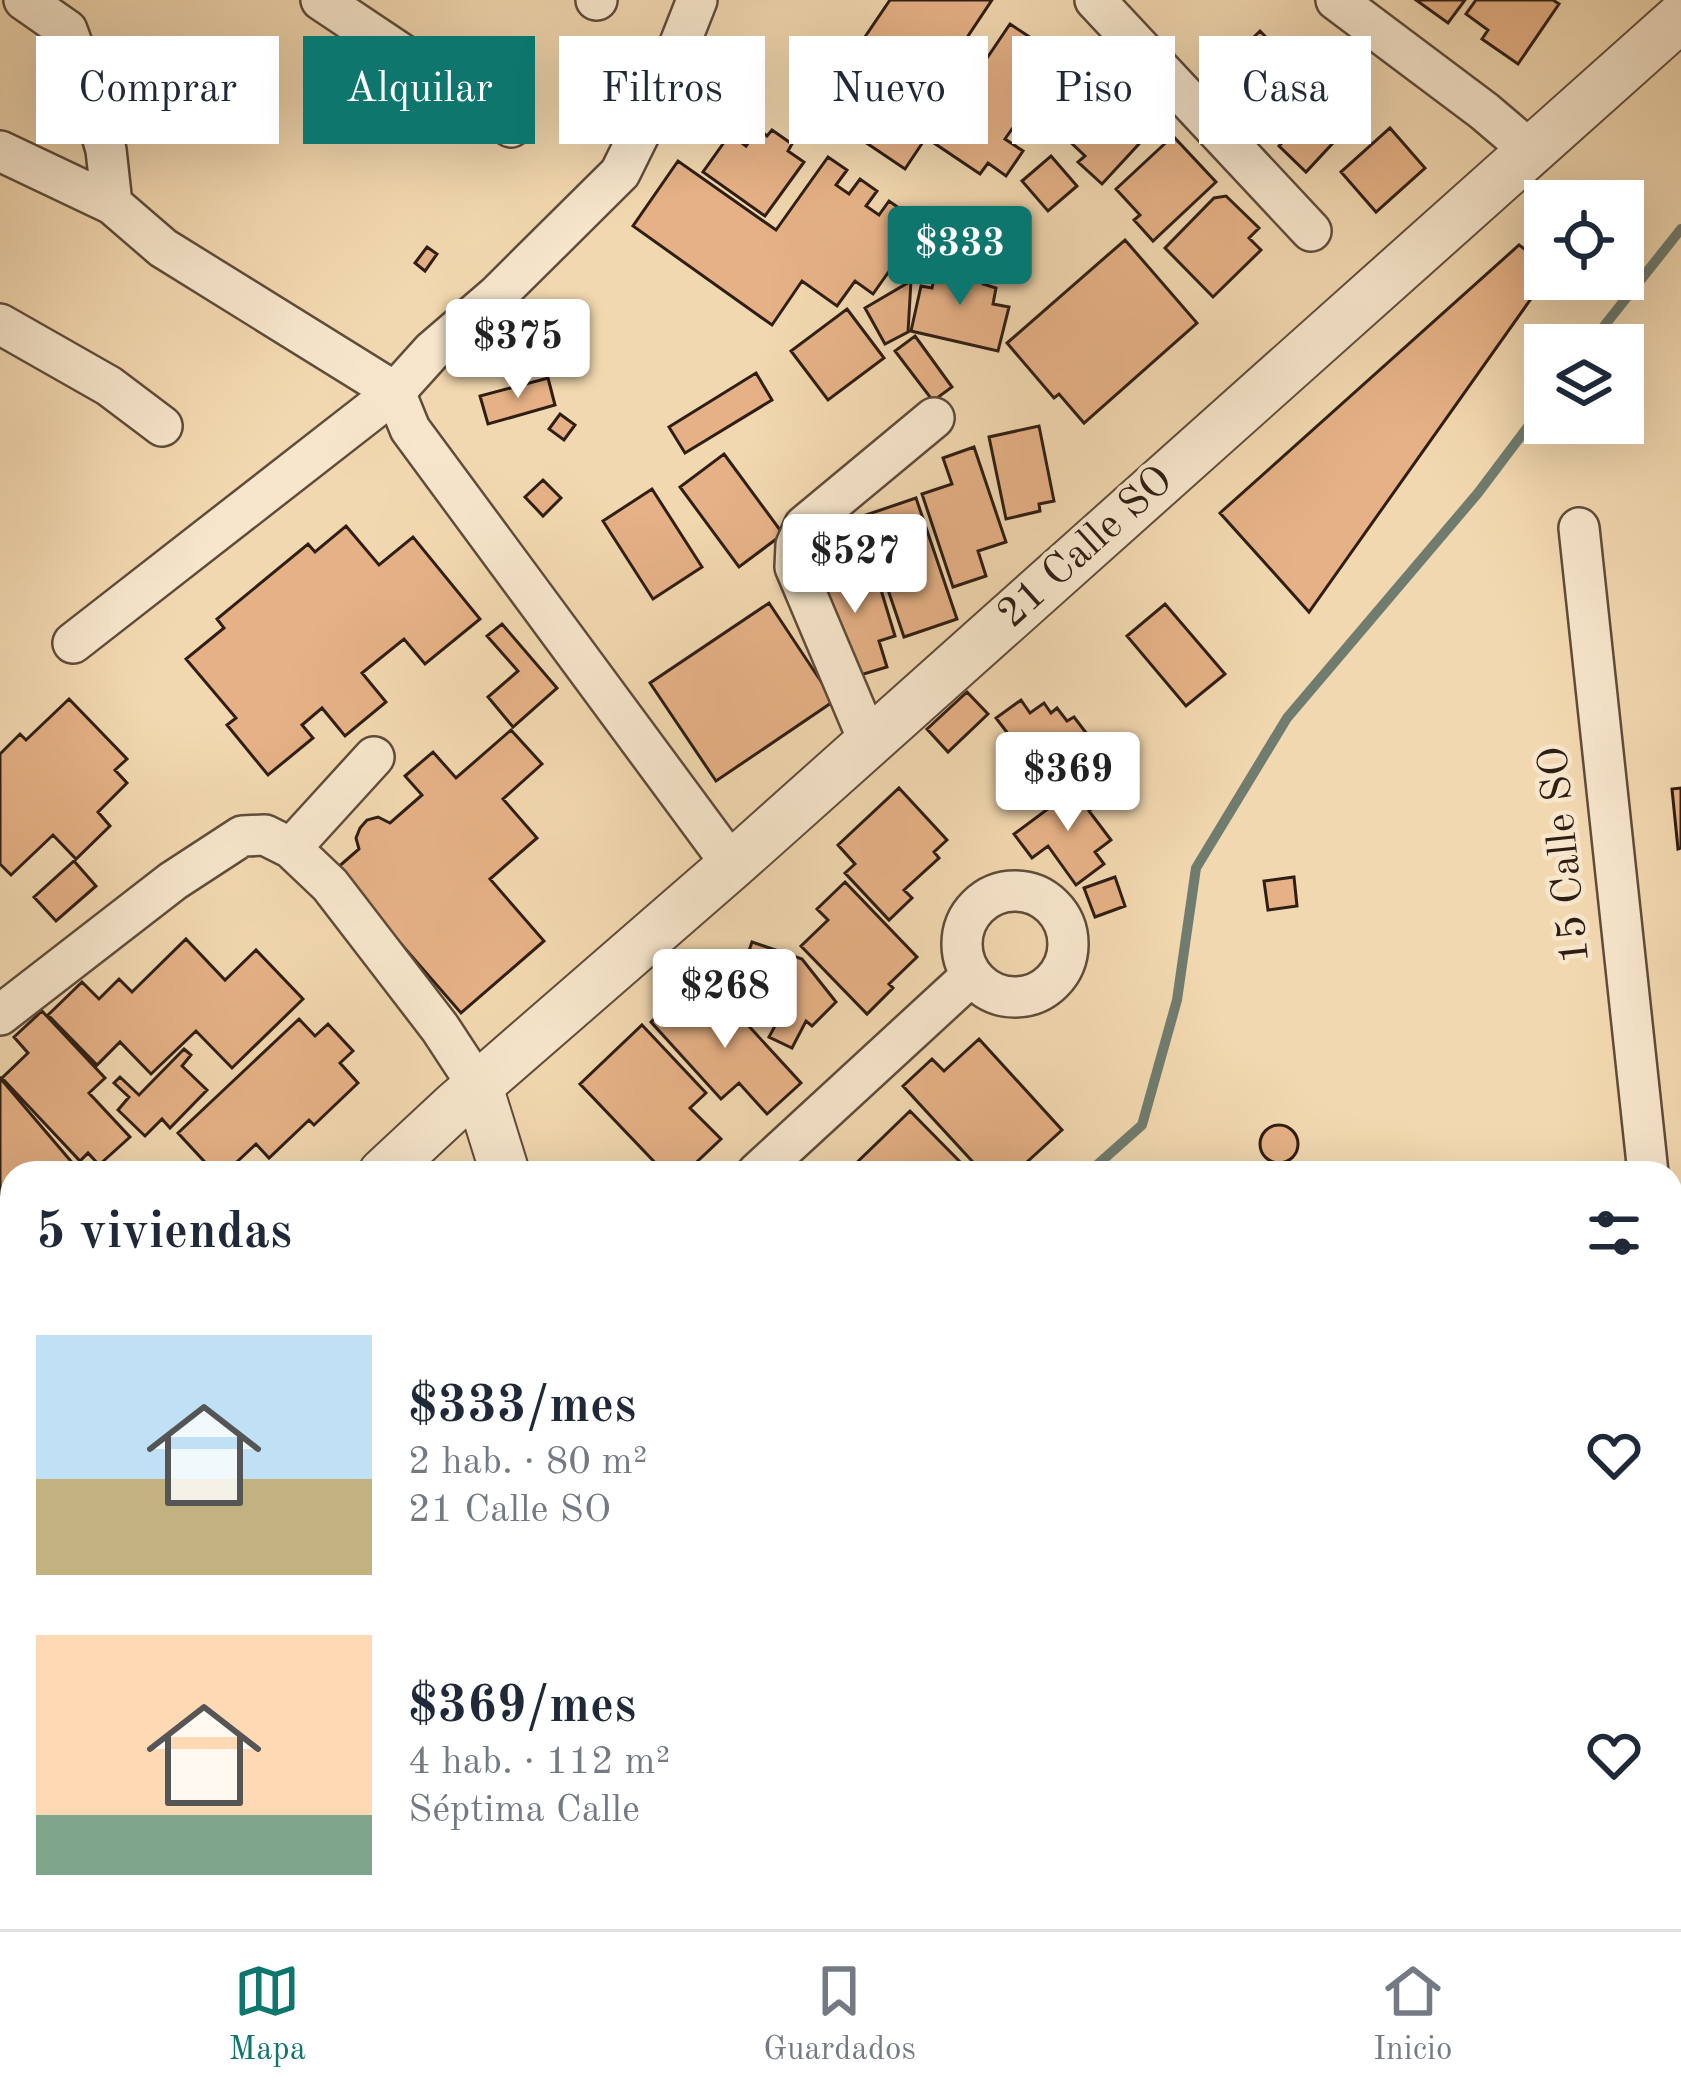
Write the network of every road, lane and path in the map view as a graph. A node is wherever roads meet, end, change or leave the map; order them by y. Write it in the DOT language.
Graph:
graph roads {
  1 [pos="24,0"];
  2 [pos="321,0"];
  3 [pos="697,0"];
  4 [pos="1095,0"];
  5 [pos="1336,0"];
  6 [pos="1668,17"];
  7 [pos="375,36"];
  8 [pos="0,151"];
  9 [pos="1531,151"];
  10 [pos="112,204"];
  11 [pos="1311,231"];
  12 [pos="0,324"];
  13 [pos="395,392"];
  14 [pos="934,418"];
  15 [pos="162,426"];
  16 [pos="1579,528"];
  17 [pos="73,643"];
  18 [pos="869,742"];
  19 [pos="374,757"];
  20 [pos="291,848"];
  21 [pos="732,865"];
  22 [pos="971,975"];
  23 [pos="0,1015"];
  24 [pos="478,1086"];
  25 [pos="405,1161"];
  26 [pos="501,1161"];
  27 [pos="770,1161"];
  28 [pos="1658,1161"];
  1 -- 10 [label="street"];
  2 -- 7 [label="street"];
  3 -- 13 [label="street"];
  4 -- 11 [label="street"];
  5 -- 9 [label="street"];
  6 -- 9 [label="street, 21 Calle SO"];
  8 -- 10 [label="street"];
  9 -- 18 [label="street, 21 Calle SO"];
  10 -- 13 [label="street"];
  12 -- 15 [label="street"];
  13 -- 17 [label="street"];
  13 -- 21 [label="street"];
  14 -- 18 [label="street"];
  16 -- 28 [label="street, 15 Calle SO"];
  18 -- 21 [label="street, 21 Calle SO"];
  19 -- 20 [label="street"];
  20 -- 23 [label="street"];
  20 -- 24 [label="street"];
  21 -- 24 [label="street, 21 Calle SO"];
  22 -- 27 [label="street"];
  24 -- 25 [label="street, 21 Calle SO"];
  24 -- 26 [label="street"];
}
